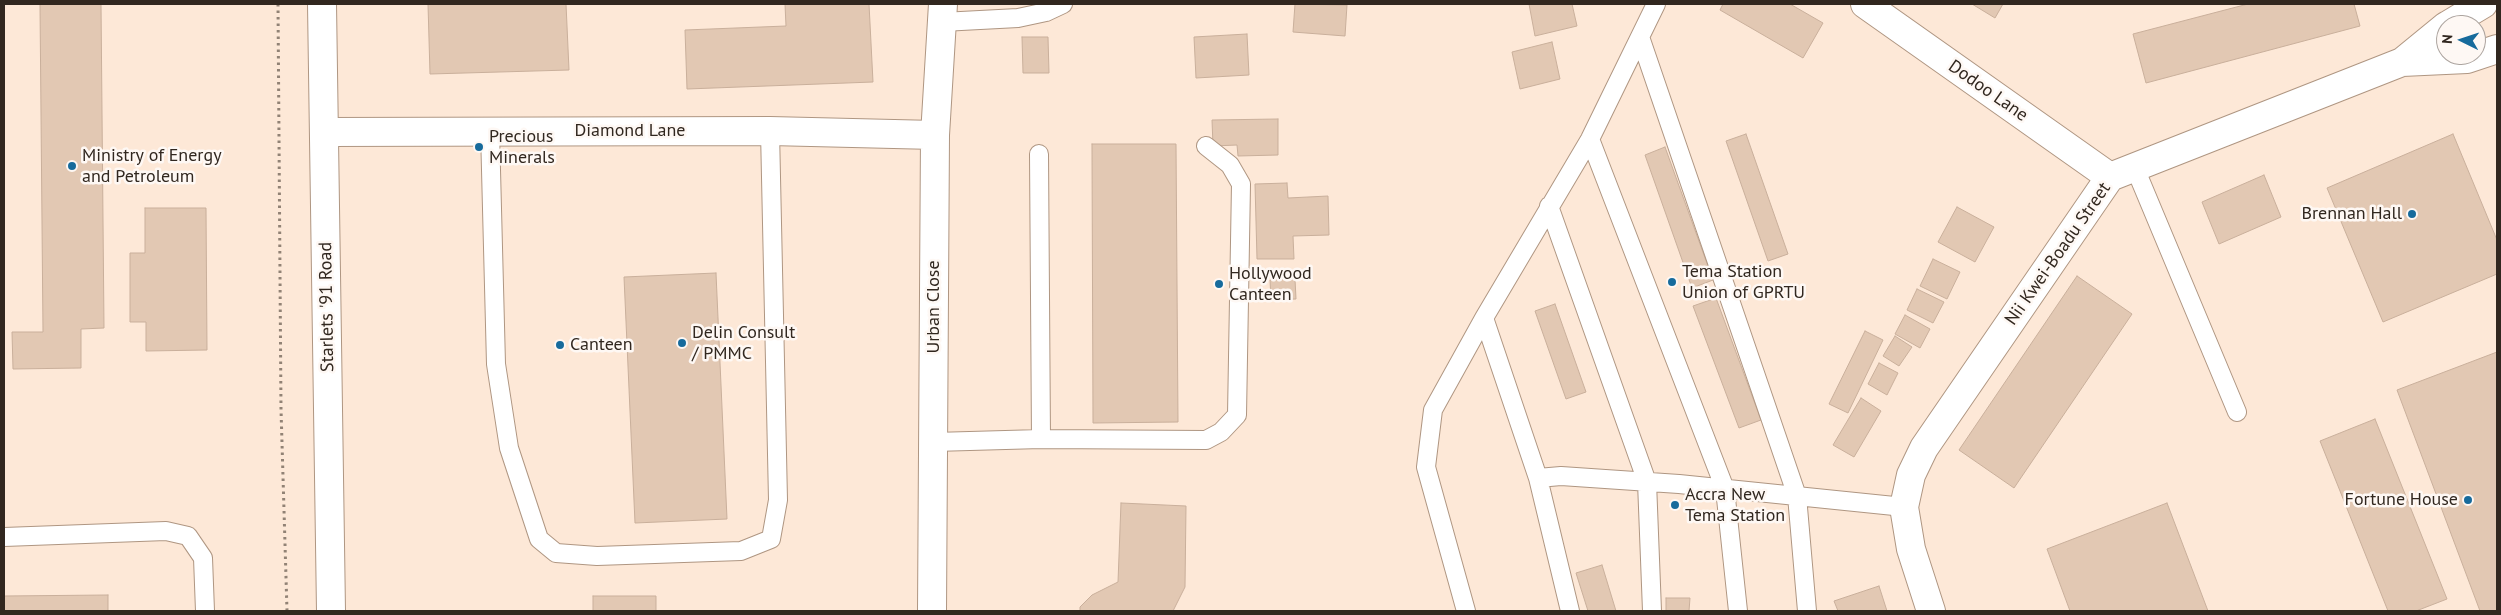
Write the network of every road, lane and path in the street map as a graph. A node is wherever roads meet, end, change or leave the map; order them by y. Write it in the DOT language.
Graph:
graph roads {
  1 [pos="278,4"];
  2 [pos="322,4"];
  3 [pos="1064,4"];
  4 [pos="1656,4"];
  5 [pos="1865,4"];
  6 [pos="2483,4"];
  7 [pos="942,13"];
  8 [pos="2460,15"];
  9 [pos="2436,32"];
  10 [pos="1640,37"];
  11 [pos="2436,59"];
  12 [pos="2402,62"];
  13 [pos="490,131"];
  14 [pos="770,131"];
  15 [pos="324,132"];
  16 [pos="935,135"];
  17 [pos="1590,139"];
  18 [pos="1206,146"];
  19 [pos="1039,154"];
  20 [pos="2135,168"];
  21 [pos="2110,177"];
  22 [pos="1549,206"];
  23 [pos="1484,318"];
  24 [pos="2237,412"];
  25 [pos="1041,439"];
  26 [pos="934,442"];
  27 [pos="1538,478"];
  28 [pos="1647,482"];
  29 [pos="1725,489"];
  30 [pos="1797,496"];
  31 [pos="1904,507"];
  32 [pos="4,537"];
  33 [pos="205,611"];
  34 [pos="287,611"];
  35 [pos="331,611"];
  36 [pos="932,611"];
  37 [pos="1466,611"];
  38 [pos="1570,611"];
  39 [pos="1652,611"];
  40 [pos="1738,611"];
  41 [pos="1806,611"];
  42 [pos="1931,611"];
  1 -- 34 [label="path"];
  2 -- 15 [label="street, Starlets '91 Road"];
  3 -- 7 [label="lane"];
  4 -- 10 [label="lane"];
  5 -- 21 [label="street, Dodoo Lane"];
  6 -- 8 [label="street, Nii Kwei-Boadu Street"];
  7 -- 16 [label="street, Urban Close"];
  9 -- 12 [label="street, Nii Kwei-Boadu Street"];
  10 -- 17 [label="lane"];
  10 -- 30 [label="lane"];
  11 -- 12 [label="street, Nii Kwei-Boadu Street"];
  12 -- 20 [label="street, Nii Kwei-Boadu Street"];
  13 -- 14 [label="street, Diamond Lane"];
  13 -- 14 [label="lane"];
  13 -- 15 [label="street, Diamond Lane"];
  14 -- 16 [label="street, Diamond Lane"];
  15 -- 35 [label="street, Starlets '91 Road"];
  16 -- 26 [label="street, Urban Close"];
  17 -- 22 [label="lane"];
  17 -- 29 [label="lane"];
  18 -- 25 [label="lane"];
  19 -- 25 [label="lane"];
  20 -- 21 [label="street, Nii Kwei-Boadu Street"];
  20 -- 24 [label="lane"];
  21 -- 31 [label="street, Nii Kwei-Boadu Street"];
  22 -- 23 [label="lane"];
  22 -- 28 [label="lane"];
  23 -- 27 [label="lane"];
  23 -- 37 [label="lane"];
  25 -- 26 [label="lane"];
  26 -- 36 [label="street, Urban Close"];
  27 -- 28 [label="lane"];
  27 -- 38 [label="lane"];
  28 -- 29 [label="lane"];
  28 -- 39 [label="lane"];
  29 -- 30 [label="lane"];
  29 -- 40 [label="lane"];
  30 -- 31 [label="lane"];
  30 -- 41 [label="lane"];
  31 -- 42 [label="street, Nii Kwei-Boadu Street"];
  32 -- 33 [label="lane"];
}
